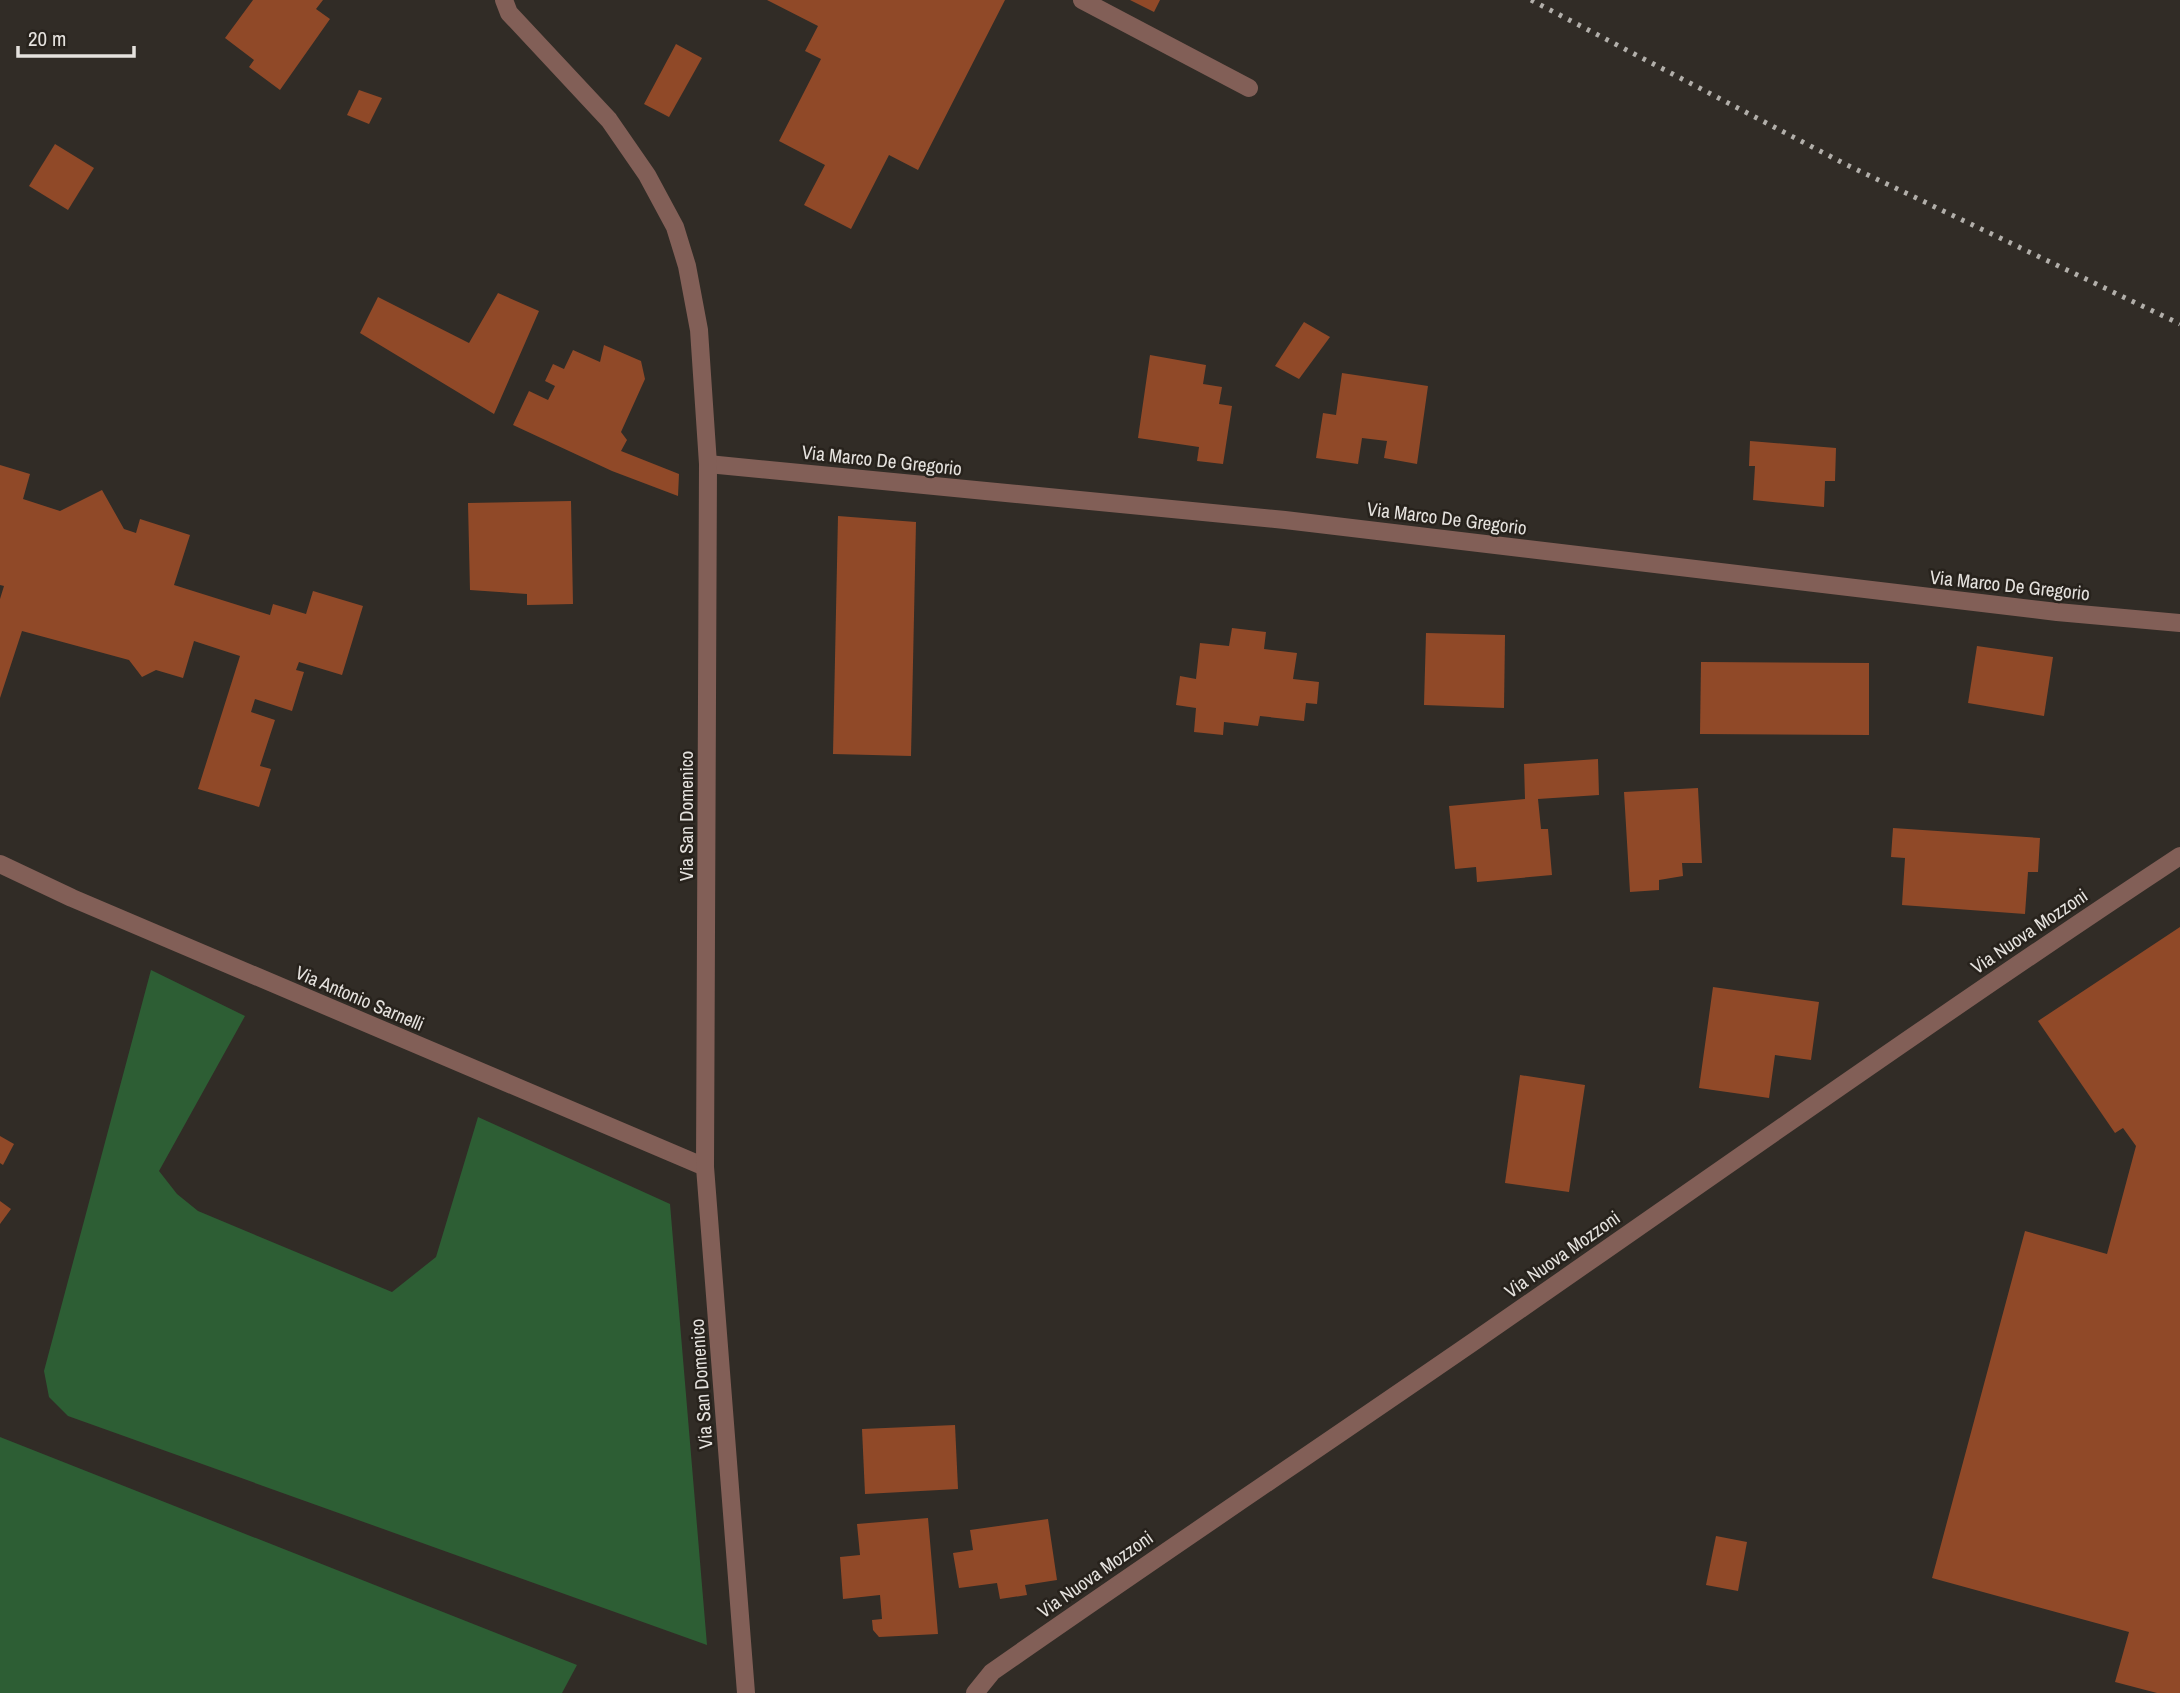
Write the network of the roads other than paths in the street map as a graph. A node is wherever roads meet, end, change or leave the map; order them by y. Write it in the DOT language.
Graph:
graph roads {
  1 [pos="504,0"];
  2 [pos="1082,0"];
  3 [pos="1249,88"];
  4 [pos="708,464"];
  5 [pos="2180,623"];
  6 [pos="2180,856"];
  7 [pos="0,864"];
  8 [pos="705,1167"];
  9 [pos="749,1692"];
  10 [pos="975,1693"];
  1 -- 4 [label="street, Via San Domenico"];
  2 -- 3 [label="street"];
  4 -- 5 [label="street, Via Marco De Gregorio"];
  4 -- 8 [label="street, Via San Domenico"];
  6 -- 10 [label="street, Via Nuova Mozzoni"];
  7 -- 8 [label="street, Via Antonio Sarnelli"];
  8 -- 9 [label="street, Via San Domenico"];
}
